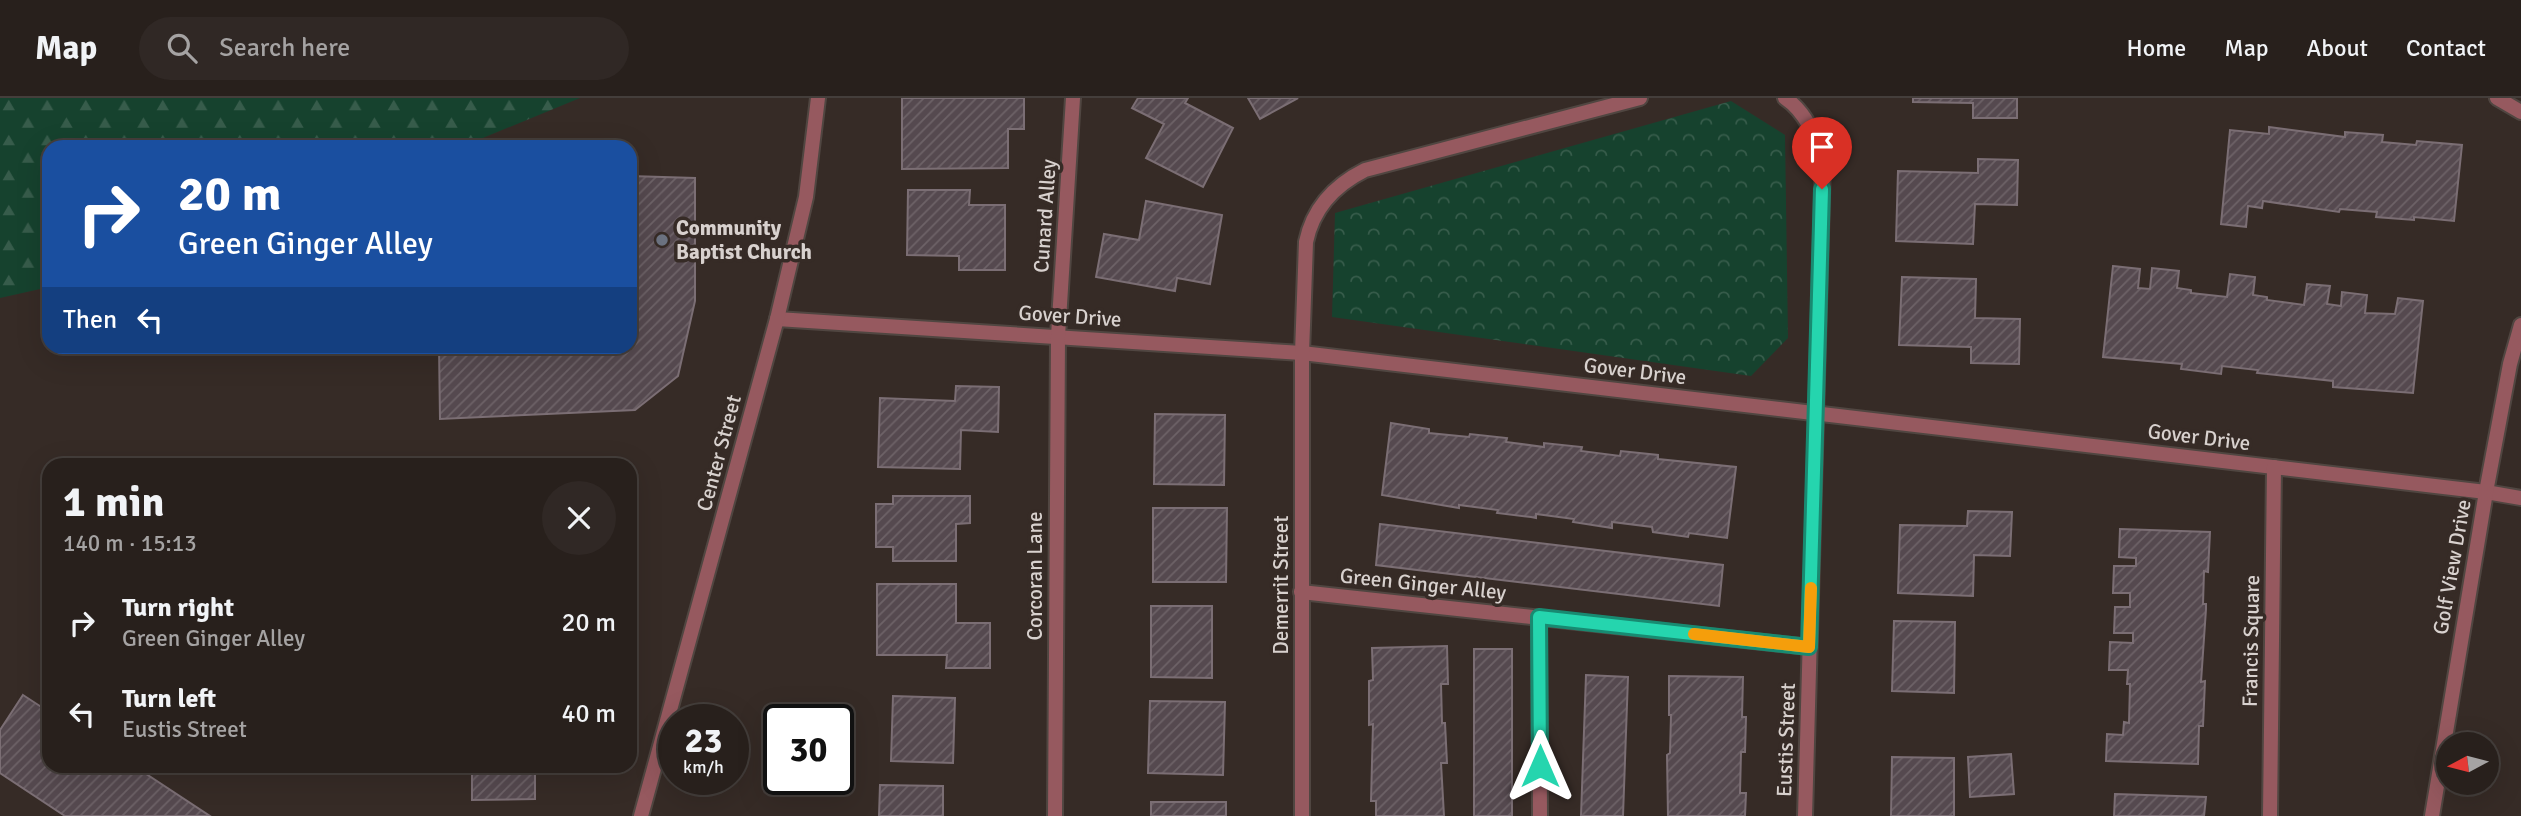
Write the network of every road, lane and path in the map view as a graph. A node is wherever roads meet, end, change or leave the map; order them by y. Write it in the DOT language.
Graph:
graph roads {
  1 [pos="818,98"];
  2 [pos="1073,98"];
  3 [pos="1640,98"];
  4 [pos="1785,98"];
  5 [pos="2497,98"];
  6 [pos="2521,112"];
  7 [pos="777,319"];
  8 [pos="2521,326"];
  9 [pos="1058,336"];
  10 [pos="1302,353"];
  11 [pos="1816,412"];
  12 [pos="2274,467"];
  13 [pos="2486,492"];
  14 [pos="2521,498"];
  15 [pos="1301,592"];
  16 [pos="1539,617"];
  17 [pos="1809,647"];
  18 [pos="641,816"];
  19 [pos="1055,816"];
  20 [pos="1301,816"];
  21 [pos="1540,816"];
  22 [pos="1805,816"];
  23 [pos="2270,816"];
  24 [pos="2432,816"];
  1 -- 7 [label="street, Center Street"];
  2 -- 9 [label="street, Cunard Alley"];
  3 -- 10 [label="street, Demerrit Street"];
  4 -- 11 [label="street, Eustis Street"];
  5 -- 6 [label="street"];
  7 -- 9 [label="street, Gover Drive"];
  7 -- 18 [label="street, Center Street"];
  8 -- 13 [label="street, Golf View Drive"];
  9 -- 10 [label="street, Gover Drive"];
  9 -- 19 [label="street, Corcoran Lane"];
  10 -- 11 [label="street, Gover Drive"];
  10 -- 15 [label="street, Demerrit Street"];
  11 -- 12 [label="street, Gover Drive"];
  11 -- 17 [label="street, Eustis Street"];
  12 -- 13 [label="street, Gover Drive"];
  12 -- 23 [label="street, Francis Square"];
  13 -- 14 [label="street, Gover Drive"];
  13 -- 24 [label="street, Golf View Drive"];
  15 -- 16 [label="street, Green Ginger Alley"];
  15 -- 20 [label="street, Demerrit Street"];
  16 -- 17 [label="street, Green Ginger Alley"];
  16 -- 21 [label="street"];
  17 -- 22 [label="street, Eustis Street"];
}
